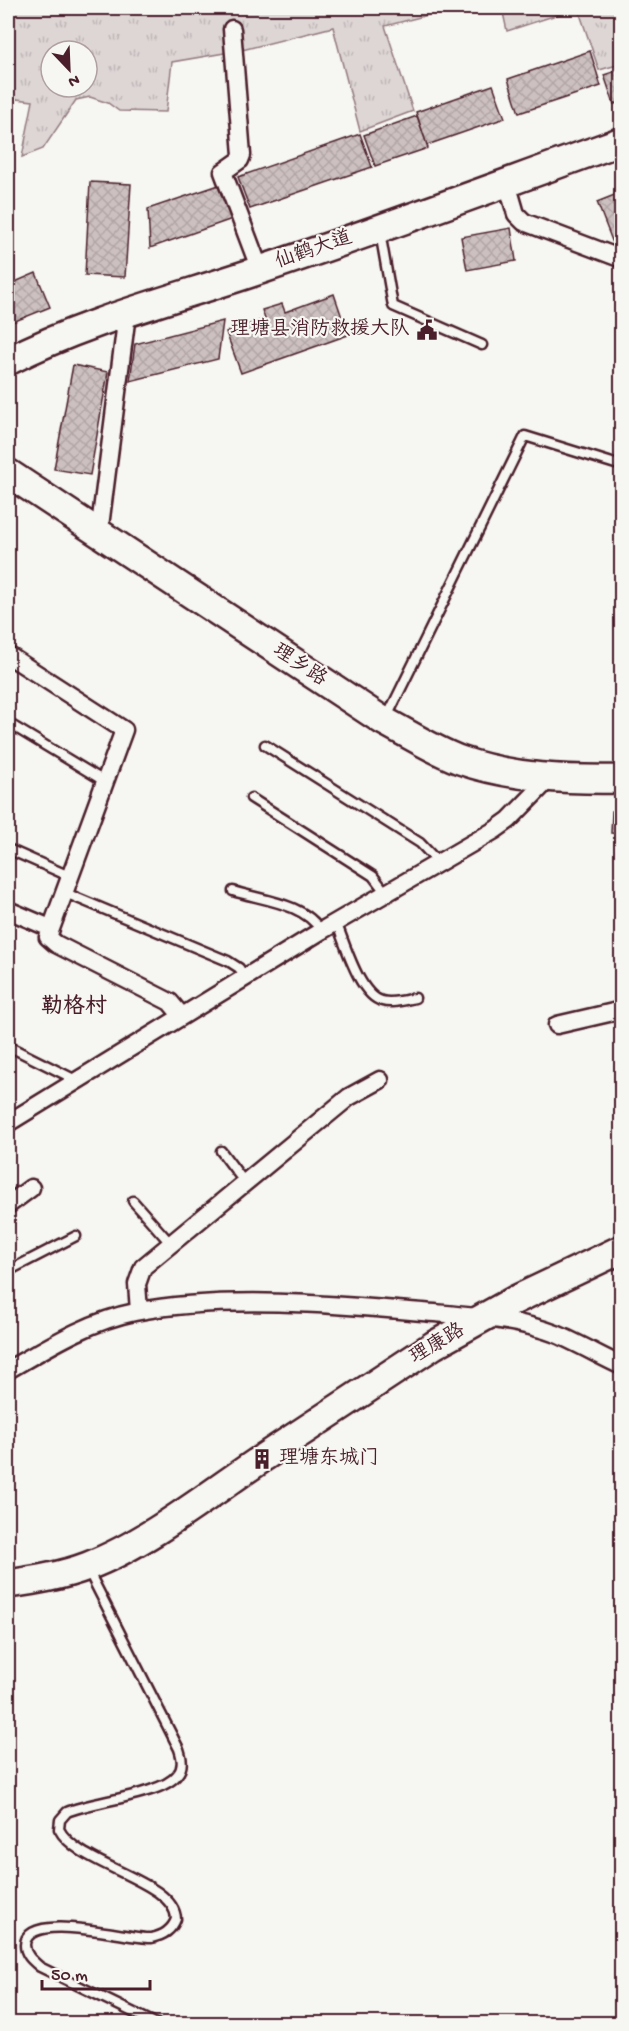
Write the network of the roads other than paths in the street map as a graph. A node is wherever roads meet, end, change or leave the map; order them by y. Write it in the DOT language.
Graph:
graph roads {
  1 [pos="232,29"];
  2 [pos="621,141"];
  3 [pos="507,183"];
  4 [pos="379,229"];
  5 [pos="621,260"];
  6 [pos="260,270"];
  7 [pos="127,314"];
  8 [pos="482,345"];
  9 [pos="8,361"];
  10 [pos="621,466"];
  11 [pos="8,473"];
  12 [pos="99,534"];
  13 [pos="8,655"];
  14 [pos="385,721"];
  15 [pos="8,723"];
  16 [pos="264,745"];
  17 [pos="551,777"];
  18 [pos="621,779"];
  19 [pos="104,781"];
  20 [pos="251,798"];
  21 [pos="8,849"];
  22 [pos="439,863"];
  23 [pos="69,876"];
  24 [pos="233,891"];
  25 [pos="63,892"];
  26 [pos="386,893"];
  27 [pos="8,910"];
  28 [pos="336,922"];
  29 [pos="50,928"];
  30 [pos="321,931"];
  31 [pos="245,977"];
  32 [pos="415,998"];
  33 [pos="621,1010"];
  34 [pos="182,1015"];
  35 [pos="556,1025"];
  36 [pos="8,1046"];
  37 [pos="76,1080"];
  38 [pos="380,1080"];
  39 [pos="8,1123"];
  40 [pos="221,1151"];
  41 [pos="246,1183"];
  42 [pos="31,1188"];
  43 [pos="133,1201"];
  44 [pos="8,1205"];
  45 [pos="76,1236"];
  46 [pos="171,1244"];
  47 [pos="621,1249"];
  48 [pos="8,1271"];
  49 [pos="139,1311"];
  50 [pos="487,1317"];
  51 [pos="621,1366"];
  52 [pos="8,1370"];
  53 [pos="87,1567"];
  54 [pos="8,1584"];
  55 [pos="157,2024"];
  1 -- 6 [label="street"];
  2 -- 3 [label="main road, 仙鹤大道"];
  3 -- 4 [label="main road, 仙鹤大道"];
  3 -- 5 [label="street"];
  4 -- 6 [label="main road, 仙鹤大道"];
  4 -- 8 [label="lane"];
  6 -- 7 [label="main road, 仙鹤大道"];
  7 -- 9 [label="main road, 仙鹤大道"];
  7 -- 12 [label="street"];
  10 -- 14 [label="lane"];
  11 -- 12 [label="main road, 理乡路"];
  12 -- 14 [label="main road, 理乡路"];
  13 -- 19 [label="street"];
  14 -- 17 [label="main road, 理乡路"];
  15 -- 19 [label="lane"];
  16 -- 22 [label="lane"];
  17 -- 18 [label="main road, 理乡路"];
  17 -- 22 [label="street"];
  19 -- 23 [label="street"];
  20 -- 26 [label="lane"];
  21 -- 23 [label="lane"];
  22 -- 26 [label="street"];
  23 -- 25 [label="street"];
  24 -- 30 [label="lane"];
  25 -- 29 [label="street"];
  25 -- 31 [label="lane"];
  26 -- 28 [label="street"];
  27 -- 29 [label="street"];
  28 -- 30 [label="street"];
  28 -- 32 [label="lane"];
  29 -- 34 [label="street"];
  30 -- 31 [label="street"];
  31 -- 34 [label="street"];
  33 -- 35 [label="street"];
  34 -- 37 [label="street"];
  36 -- 37 [label="lane"];
  37 -- 39 [label="street"];
  38 -- 41 [label="street"];
  40 -- 41 [label="lane"];
  41 -- 46 [label="street"];
  42 -- 44 [label="street"];
  43 -- 46 [label="lane"];
  45 -- 48 [label="lane"];
  46 -- 49 [label="street"];
  47 -- 50 [label="main road, 理康路"];
  49 -- 50 [label="street"];
  49 -- 52 [label="street"];
  50 -- 51 [label="street"];
  50 -- 53 [label="main road, 理康路"];
  53 -- 54 [label="main road, 理康路"];
  53 -- 55 [label="lane"];
}
